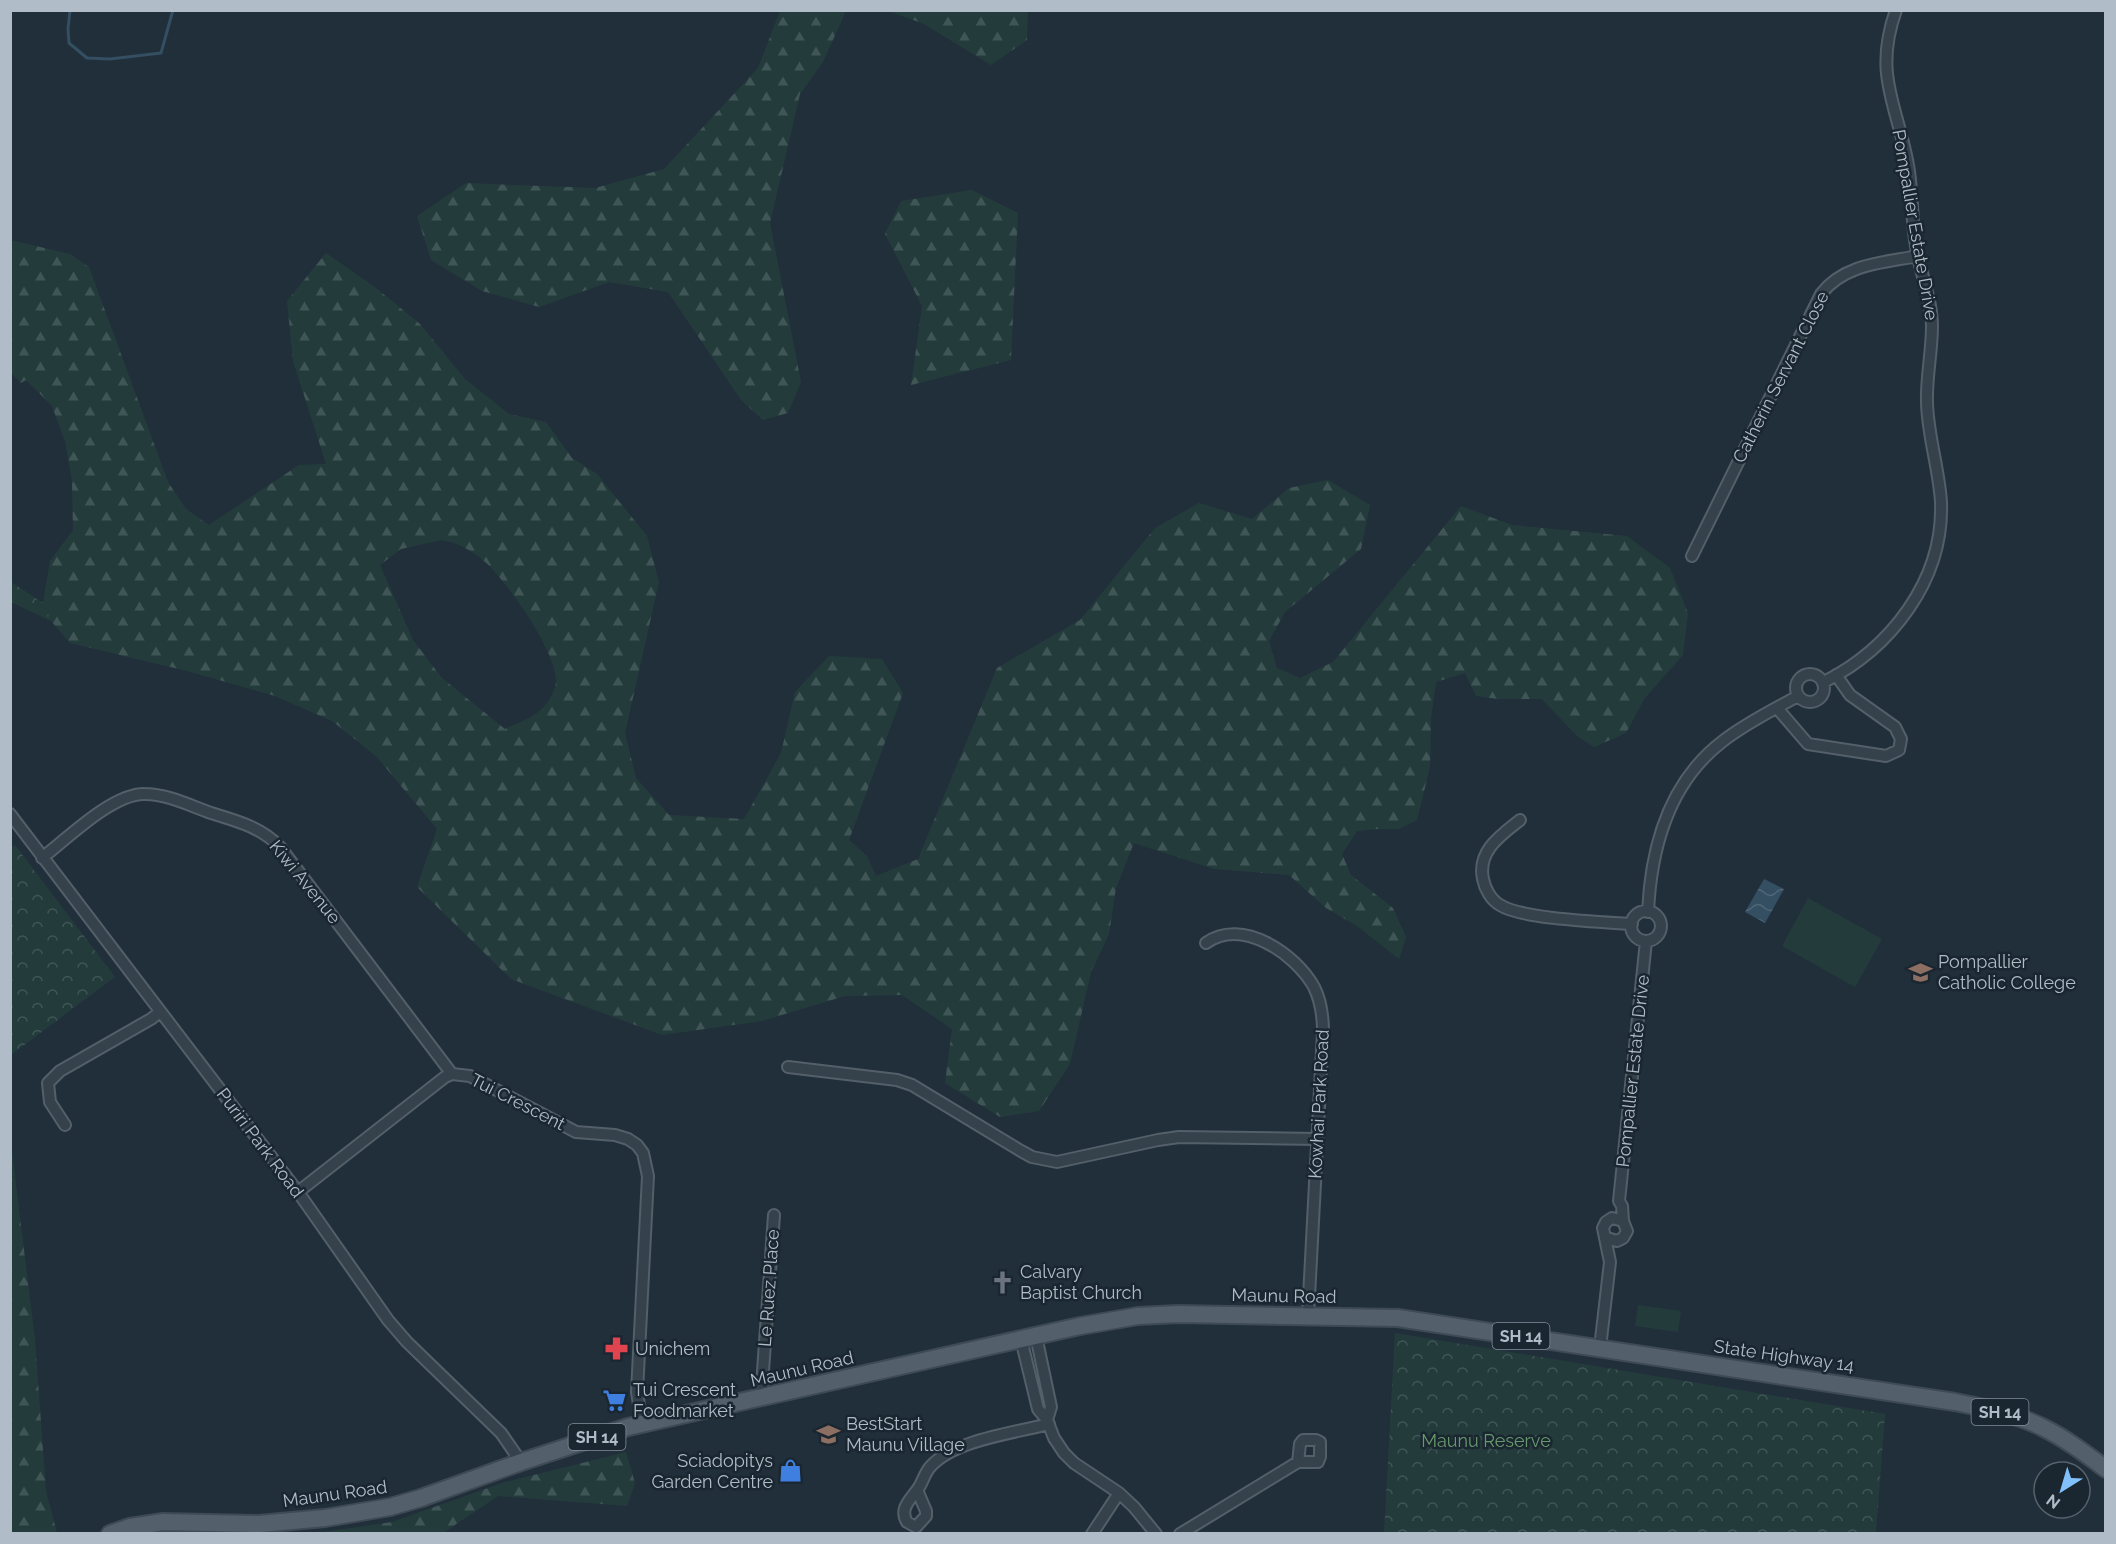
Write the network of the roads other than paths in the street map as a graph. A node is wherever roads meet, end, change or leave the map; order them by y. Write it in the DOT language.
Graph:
graph roads {
  1 [pos="1896,10"];
  2 [pos="1918,256"];
  3 [pos="1692,556"];
  4 [pos="1836,675"];
  5 [pos="1824,682"];
  6 [pos="1798,696"];
  7 [pos="1777,708"];
  8 [pos="10,814"];
  9 [pos="1520,820"];
  10 [pos="42,858"];
  11 [pos="1648,912"];
  12 [pos="1632,924"];
  13 [pos="1646,941"];
  14 [pos="1206,943"];
  15 [pos="160,1012"];
  16 [pos="788,1067"];
  17 [pos="452,1074"];
  18 [pos="65,1125"];
  19 [pos="1317,1139"];
  20 [pos="298,1192"];
  21 [pos="1619,1201"];
  22 [pos="774,1215"];
  23 [pos="1609,1220"];
  24 [pos="1623,1221"];
  25 [pos="1607,1238"];
  26 [pos="1620,1240"];
  27 [pos="1610,1262"];
  28 [pos="1308,1316"];
  29 [pos="1442,1324"];
  30 [pos="1029,1338"];
  31 [pos="1600,1348"];
  32 [pos="764,1397"];
  33 [pos="1048,1422"];
  34 [pos="642,1424"];
  35 [pos="521,1462"];
  36 [pos="1298,1462"];
  37 [pos="2106,1469"];
  38 [pos="917,1490"];
  39 [pos="1119,1493"];
  40 [pos="110,1533"];
  41 [pos="1092,1533"];
  42 [pos="1156,1533"];
  43 [pos="1180,1533"];
  1 -- 2 [label="street, Pompallier Estate Drive"];
  2 -- 3 [label="street, Catherin Servant Close"];
  2 -- 4 [label="street, Pompallier Estate Drive"];
  4 -- 5 [label="street, Pompallier Estate Drive"];
  4 -- 7 [label="street"];
  5 -- 6 [label="street"];
  5 -- 6 [label="street"];
  6 -- 7 [label="street"];
  7 -- 11 [label="street"];
  8 -- 10 [label="street, Puriri Park Road"];
  9 -- 12 [label="street"];
  10 -- 15 [label="street, Puriri Park Road"];
  10 -- 17 [label="street, Kiwi Avenue"];
  11 -- 12 [label="street"];
  11 -- 13 [label="street, Pompallier Estate Drive"];
  12 -- 13 [label="street"];
  13 -- 21 [label="street, Pompallier Estate Drive"];
  14 -- 19 [label="street, Kowhai Park Road"];
  15 -- 18 [label="street"];
  15 -- 20 [label="street, Puriri Park Road"];
  16 -- 19 [label="street"];
  17 -- 20 [label="street, Tui Crescent"];
  17 -- 34 [label="street, Tui Crescent"];
  19 -- 28 [label="street, Kowhai Park Road"];
  20 -- 35 [label="street, Puriri Park Road"];
  21 -- 23 [label="street, Pompallier Estate Drive"];
  21 -- 24 [label="street, Pompallier Estate Drive"];
  22 -- 32 [label="street, Le Ruez Place"];
  23 -- 24 [label="street"];
  23 -- 25 [label="street"];
  24 -- 26 [label="street"];
  25 -- 26 [label="street"];
  25 -- 27 [label="street"];
  26 -- 27 [label="street"];
  27 -- 31 [label="street"];
  28 -- 29 [label="main road, Maunu Road / SH 14"];
  28 -- 30 [label="main road, Maunu Road / SH 14"];
  29 -- 31 [label="main road, State Highway 14 / SH 14"];
  30 -- 32 [label="main road, Maunu Road / SH 14"];
  30 -- 33 [label="street"];
  31 -- 37 [label="main road, State Highway 14 / SH 14"];
  32 -- 34 [label="main road, Maunu Road / SH 14"];
  33 -- 38 [label="street"];
  33 -- 39 [label="street"];
  34 -- 35 [label="main road, Maunu Road / SH 14"];
  35 -- 40 [label="main road, Maunu Road / SH 14"];
  36 -- 43 [label="street"];
  39 -- 41 [label="street"];
  39 -- 42 [label="street"];
}
